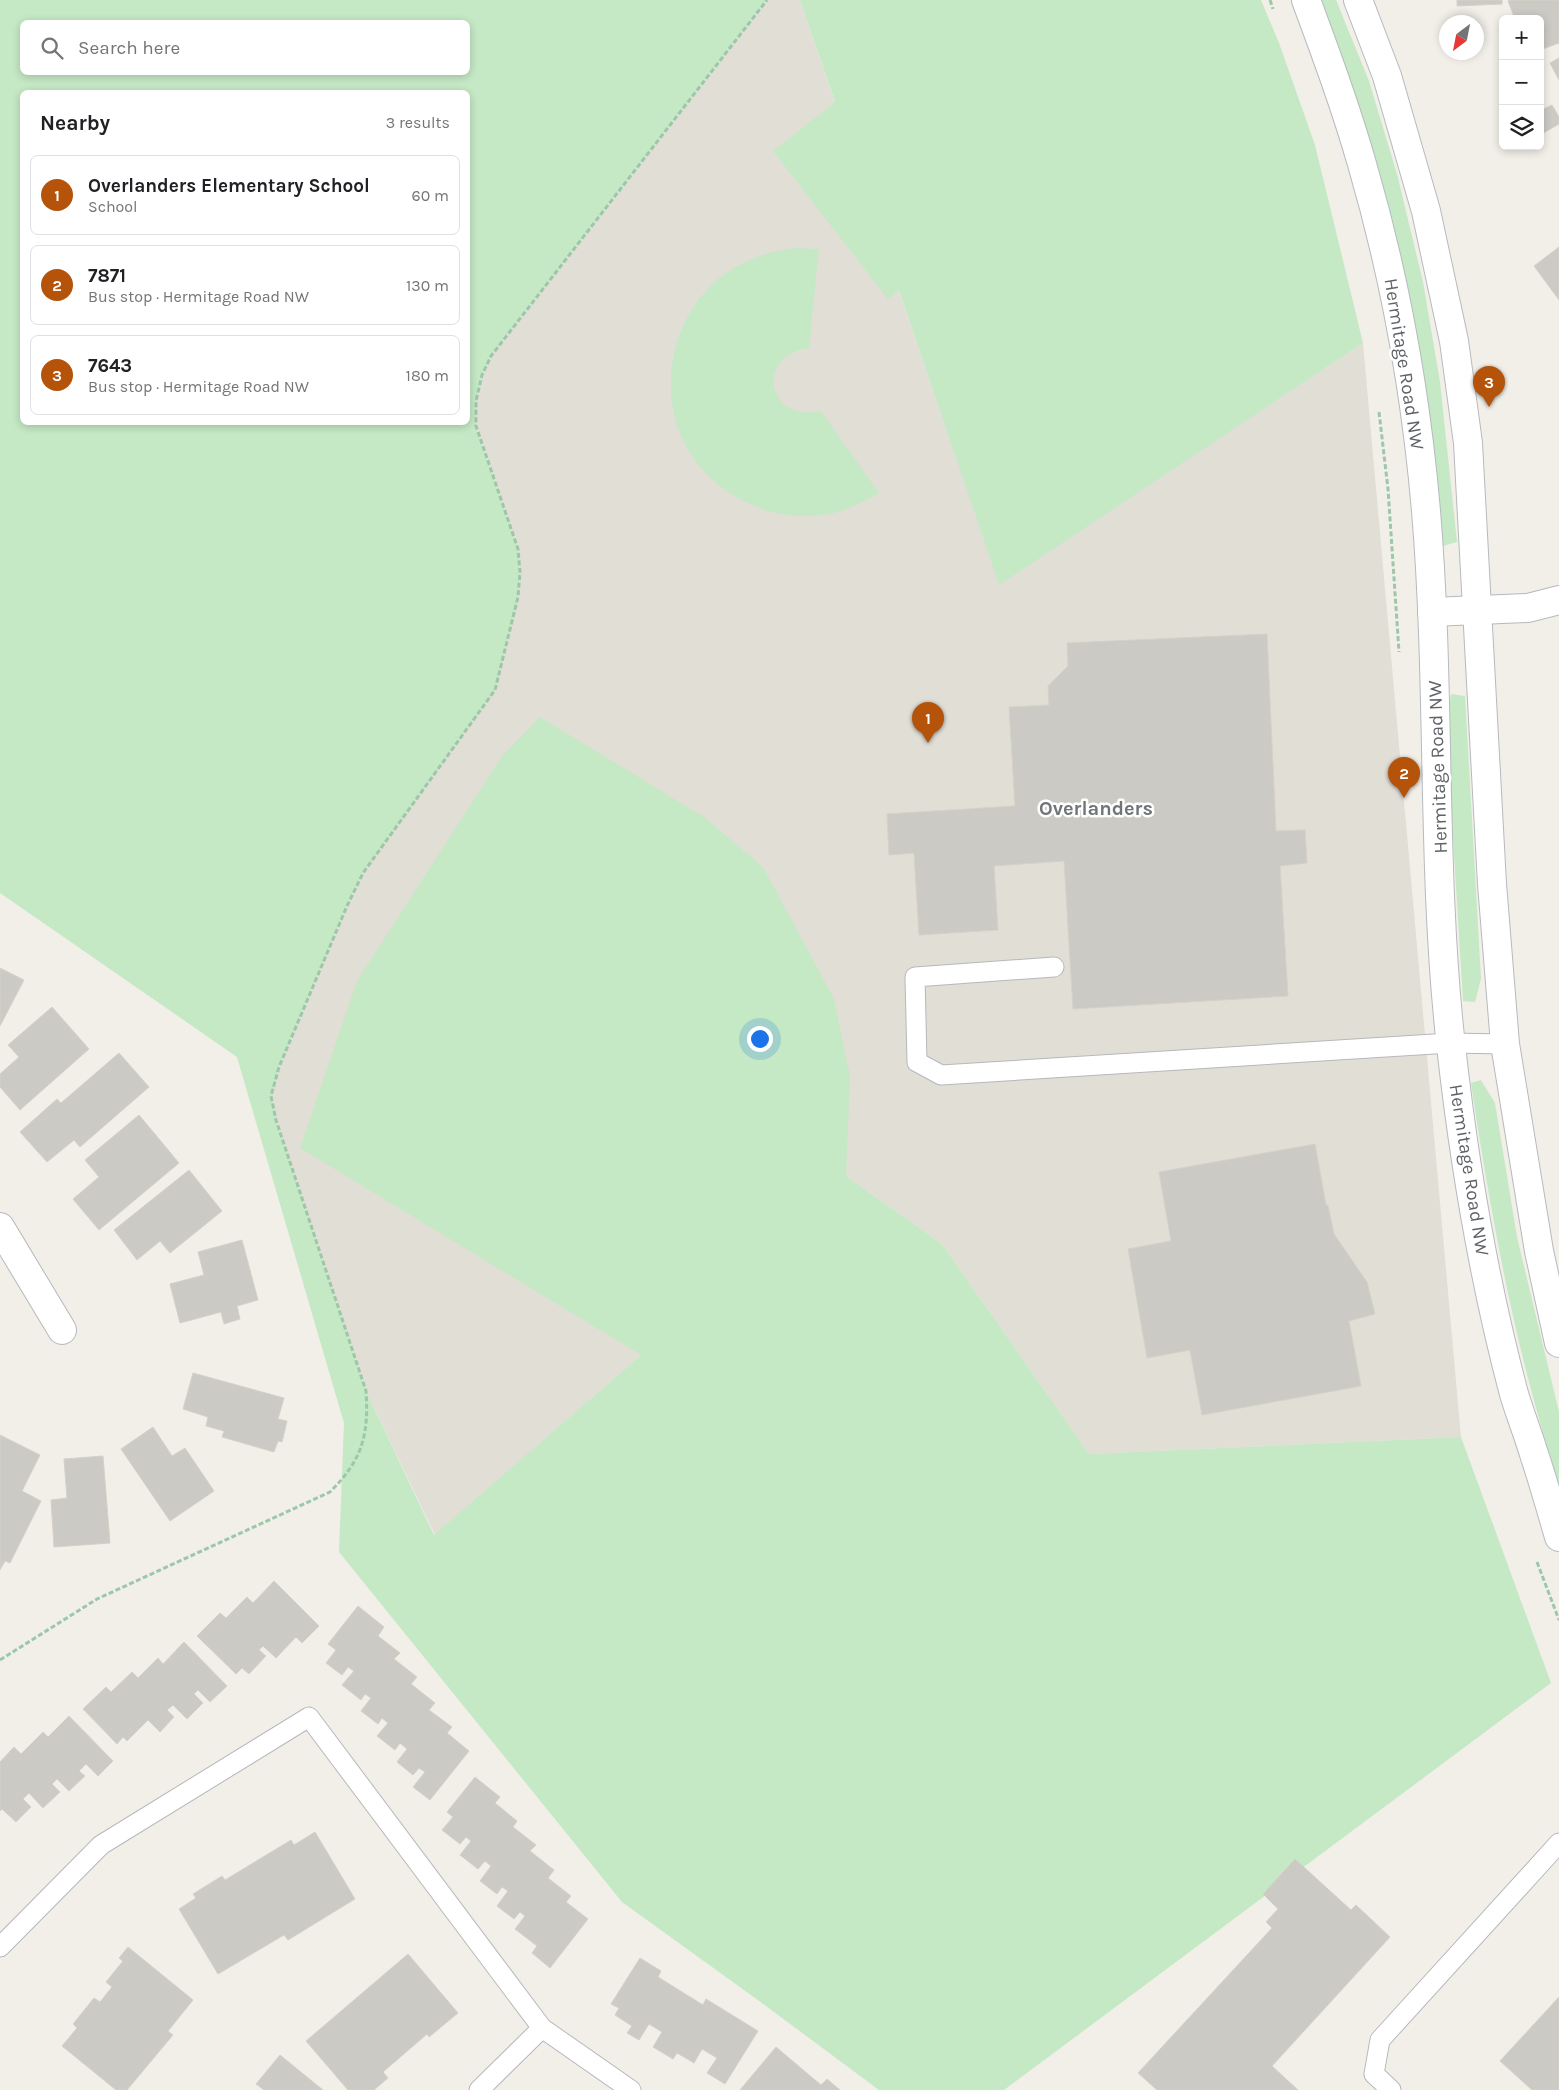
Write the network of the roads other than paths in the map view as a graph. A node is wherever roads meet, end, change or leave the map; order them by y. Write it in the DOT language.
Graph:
graph roads {
  1 [pos="1306,0"];
  2 [pos="1358,0"];
  3 [pos="1559,600"];
  4 [pos="1477,610"];
  5 [pos="1432,612"];
  6 [pos="1054,967"];
  7 [pos="1450,1043"];
  8 [pos="1505,1044"];
  9 [pos="0,1227"];
  10 [pos="62,1330"];
  11 [pos="1559,1343"];
  12 [pos="1559,1537"];
  13 [pos="1559,1843"];
  14 [pos="0,1947"];
  15 [pos="542,2028"];
  16 [pos="479,2090"];
  17 [pos="631,2090"];
  18 [pos="1391,2090"];
  1 -- 5 [label="street, Hermitage Road NW"];
  2 -- 4 [label="street"];
  3 -- 4 [label="street"];
  4 -- 5 [label="street"];
  4 -- 8 [label="street"];
  5 -- 7 [label="street, Hermitage Road NW"];
  6 -- 7 [label="lane"];
  7 -- 8 [label="lane"];
  7 -- 12 [label="street, Hermitage Road NW"];
  8 -- 11 [label="street"];
  9 -- 10 [label="street"];
  13 -- 18 [label="lane"];
  14 -- 15 [label="lane"];
  15 -- 16 [label="lane"];
  15 -- 17 [label="lane"];
}
